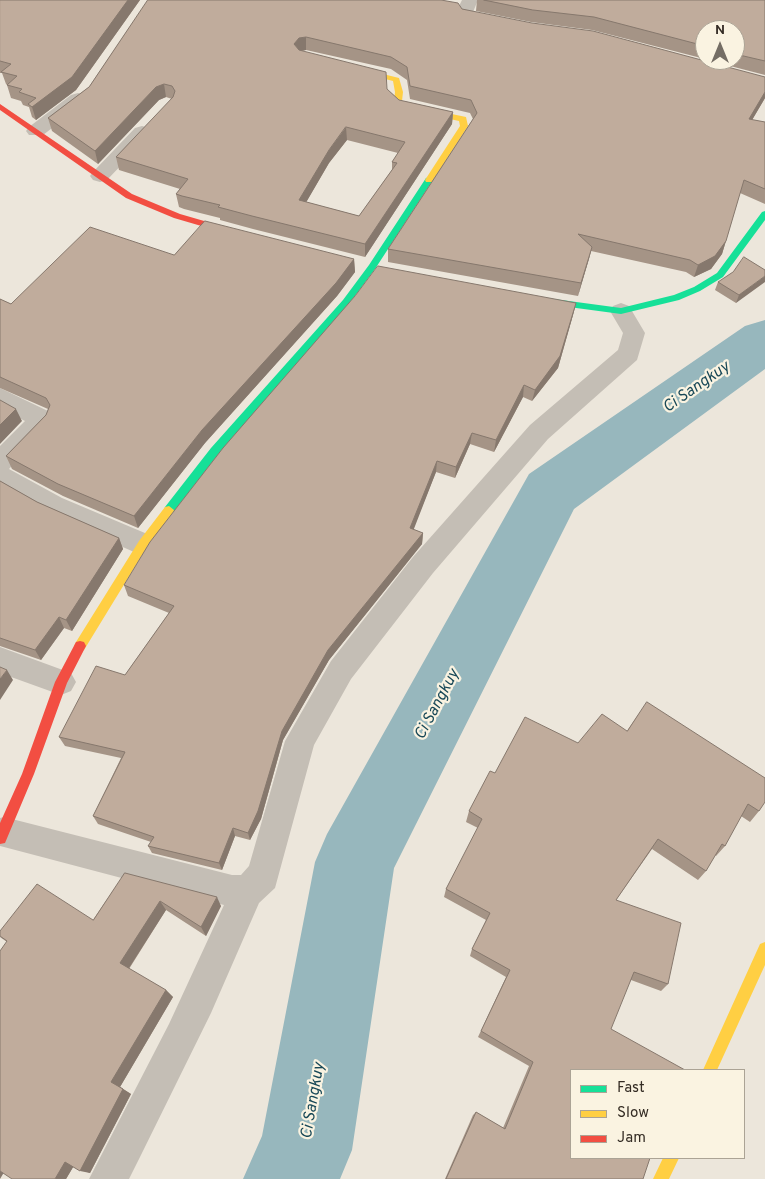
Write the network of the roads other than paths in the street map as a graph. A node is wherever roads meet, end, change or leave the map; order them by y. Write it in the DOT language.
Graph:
graph roads {
  1 [pos="445,8"];
  2 [pos="466,8"];
  3 [pos="517,26"];
  4 [pos="341,65"];
  5 [pos="89,87"];
  6 [pos="0,106"];
  7 [pos="152,120"];
  8 [pos="36,131"];
  9 [pos="100,176"];
  10 [pos="765,214"];
  11 [pos="249,237"];
  12 [pos="527,298"];
  13 [pos="622,312"];
  14 [pos="0,397"];
  15 [pos="0,462"];
  16 [pos="0,476"];
  17 [pos="143,544"];
  18 [pos="0,660"];
  19 [pos="61,682"];
  20 [pos="2,835"];
  21 [pos="247,891"];
  22 [pos="765,949"];
  23 [pos="710,1069"];
  24 [pos="671,1159"];
  25 [pos="108,1179"];
  26 [pos="661,1179"];
  1 -- 2 [label="street"];
  2 -- 3 [label="street"];
  4 -- 17 [label="street"];
  5 -- 8 [label="street"];
  6 -- 8 [label="street"];
  7 -- 9 [label="street"];
  8 -- 9 [label="street"];
  9 -- 11 [label="street"];
  10 -- 13 [label="street"];
  12 -- 13 [label="street"];
  13 -- 21 [label="street"];
  14 -- 15 [label="street"];
  16 -- 17 [label="street"];
  17 -- 19 [label="street"];
  18 -- 19 [label="street"];
  19 -- 20 [label="street"];
  20 -- 21 [label="street"];
  21 -- 25 [label="street"];
  22 -- 23 [label="street"];
  24 -- 26 [label="street"];
}
